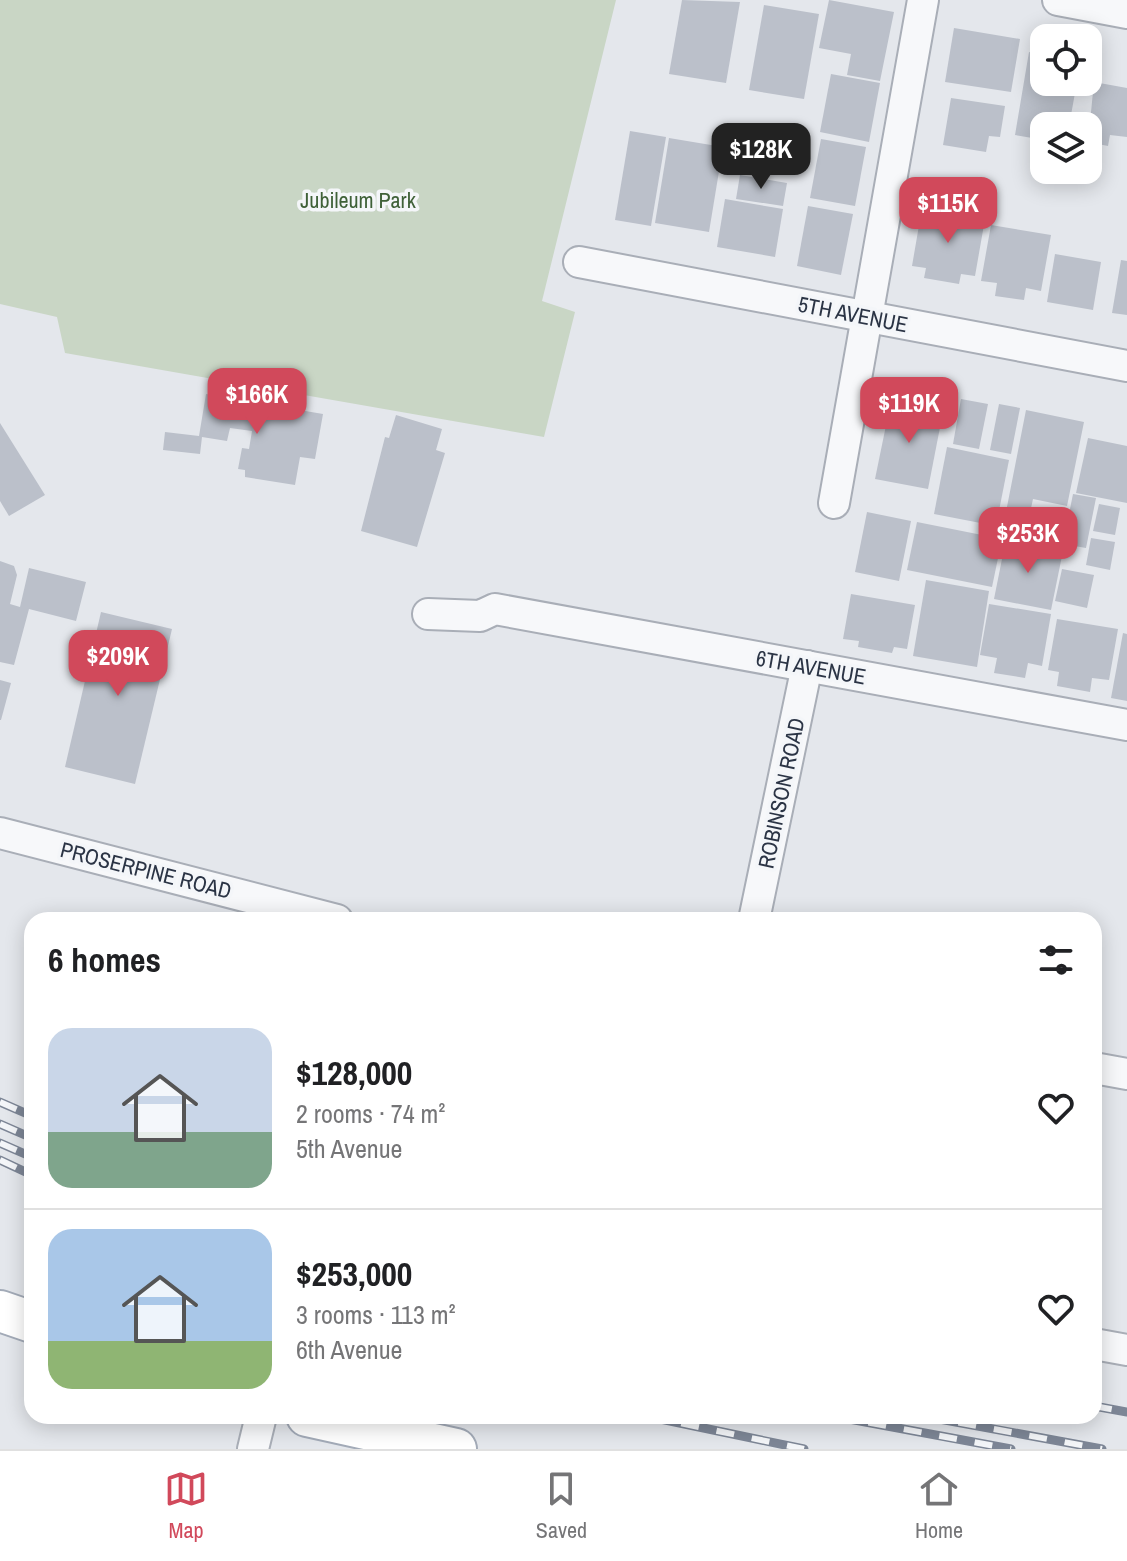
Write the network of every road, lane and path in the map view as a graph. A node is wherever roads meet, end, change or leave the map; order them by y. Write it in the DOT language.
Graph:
graph roads {
  1 [pos="923,0"];
  2 [pos="1058,0"];
  3 [pos="1127,13"];
  4 [pos="579,262"];
  5 [pos="867,317"];
  6 [pos="1127,366"];
  7 [pos="834,503"];
  8 [pos="428,614"];
  9 [pos="807,666"];
  10 [pos="1127,725"];
  11 [pos="0,833"];
  12 [pos="306,912"];
  13 [pos="756,912"];
  14 [pos="1102,1069"];
  15 [pos="1127,1074"];
  16 [pos="0,1311"];
  17 [pos="24,1319"];
  18 [pos="1102,1345"];
  19 [pos="1127,1350"];
  20 [pos="259,1424"];
  21 [pos="343,1424"];
  22 [pos="253,1449"];
  23 [pos="456,1449"];
  1 -- 5 [label="street"];
  2 -- 3 [label="street"];
  4 -- 5 [label="street, 5TH AVENUE"];
  5 -- 6 [label="street, 5TH AVENUE"];
  5 -- 7 [label="street"];
  8 -- 9 [label="street, 6TH AVENUE"];
  9 -- 10 [label="street, 6TH AVENUE"];
  9 -- 13 [label="street, ROBINSON ROAD"];
  11 -- 12 [label="street, PROSERPINE ROAD"];
  14 -- 15 [label="street"];
  16 -- 17 [label="main road"];
  18 -- 19 [label="street"];
  20 -- 22 [label="street"];
  21 -- 23 [label="main road"];
}
